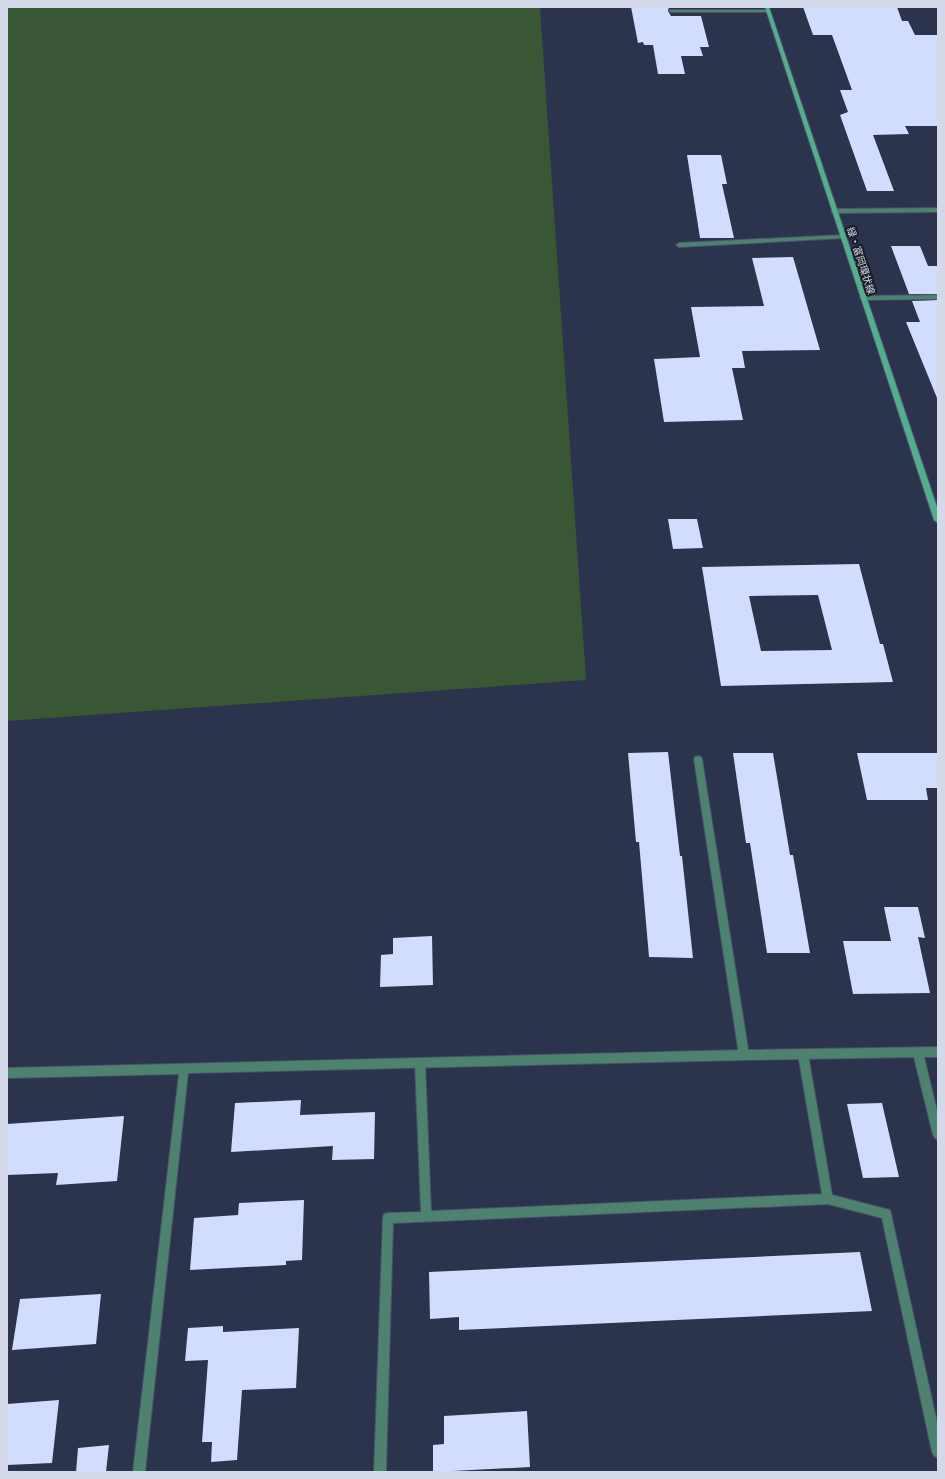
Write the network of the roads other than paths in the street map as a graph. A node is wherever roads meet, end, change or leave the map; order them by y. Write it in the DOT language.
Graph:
graph roads {
  1 [pos="767,9"];
  2 [pos="671,11"];
  3 [pos="938,210"];
  4 [pos="834,211"];
  5 [pos="843,237"];
  6 [pos="679,245"];
  7 [pos="938,297"];
  8 [pos="863,298"];
  9 [pos="938,520"];
  10 [pos="698,759"];
  11 [pos="918,1052"];
  12 [pos="938,1052"];
  13 [pos="803,1054"];
  14 [pos="744,1055"];
  15 [pos="420,1063"];
  16 [pos="184,1069"];
  17 [pos="7,1073"];
  18 [pos="938,1135"];
  19 [pos="828,1199"];
  20 [pos="426,1216"];
  21 [pos="938,1452"];
  22 [pos="139,1472"];
  23 [pos="380,1472"];
  1 -- 2 [label="street"];
  1 -- 4 [label="street, 緑・富岡環状線"];
  3 -- 4 [label="street"];
  4 -- 5 [label="street, 緑・富岡環状線"];
  5 -- 6 [label="street"];
  5 -- 8 [label="street, 緑・富岡環状線"];
  7 -- 8 [label="street"];
  8 -- 9 [label="street, 緑・富岡環状線"];
  10 -- 14 [label="street"];
  11 -- 12 [label="street"];
  11 -- 13 [label="street"];
  11 -- 18 [label="street"];
  13 -- 14 [label="street"];
  13 -- 19 [label="street"];
  14 -- 15 [label="street"];
  15 -- 16 [label="street"];
  15 -- 20 [label="street"];
  16 -- 17 [label="street"];
  16 -- 22 [label="street"];
  19 -- 20 [label="street"];
  19 -- 21 [label="street"];
  20 -- 23 [label="street"];
}
